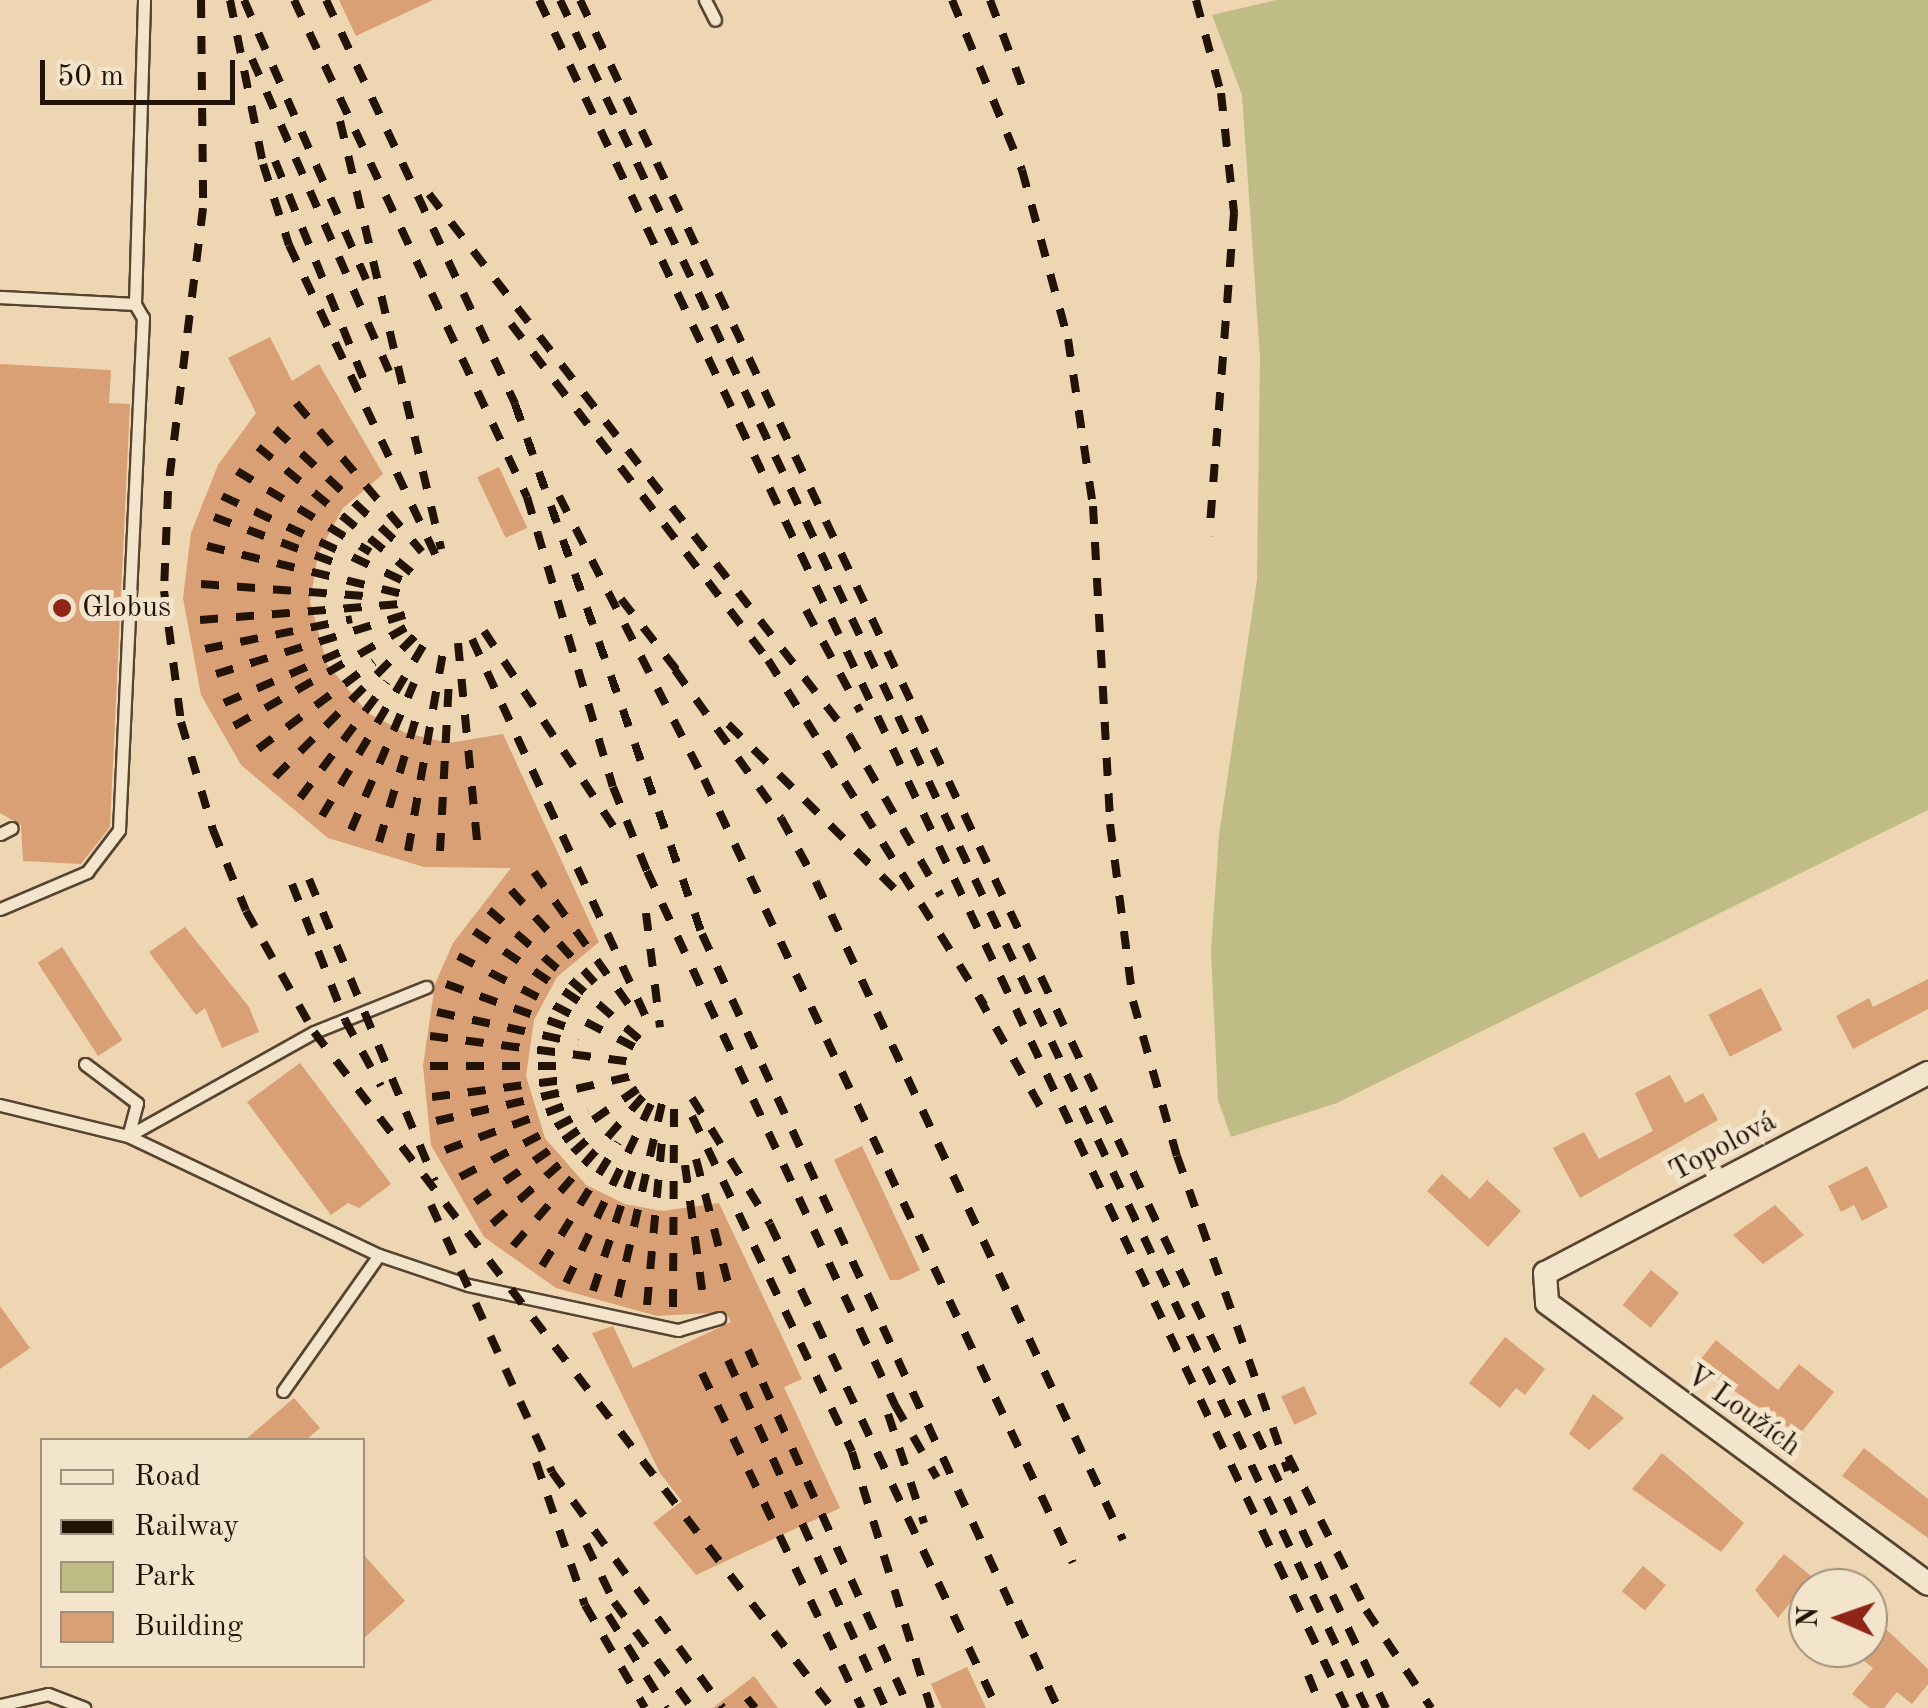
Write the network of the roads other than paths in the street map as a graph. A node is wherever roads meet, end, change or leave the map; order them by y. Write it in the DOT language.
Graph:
graph roads {
  1 [pos="144,0"];
  2 [pos="706,0"];
  3 [pos="714,20"];
  4 [pos="0,297"];
  5 [pos="135,304"];
  6 [pos="0,909"];
  7 [pos="426,986"];
  8 [pos="85,1064"];
  9 [pos="1928,1073"];
  10 [pos="0,1106"];
  11 [pos="128,1136"];
  12 [pos="379,1255"];
  13 [pos="1545,1273"];
  14 [pos="719,1318"];
  15 [pos="283,1392"];
  16 [pos="1928,1584"];
  17 [pos="0,1705"];
  18 [pos="84,1708"];
  1 -- 5 [label="lane"];
  2 -- 3 [label="lane"];
  4 -- 5 [label="lane"];
  5 -- 6 [label="lane"];
  7 -- 11 [label="lane"];
  8 -- 11 [label="lane"];
  9 -- 13 [label="street, Topolová"];
  10 -- 11 [label="lane"];
  11 -- 12 [label="lane"];
  12 -- 14 [label="lane"];
  12 -- 15 [label="lane"];
  13 -- 16 [label="street, V Loužích"];
  17 -- 18 [label="lane"];
}
